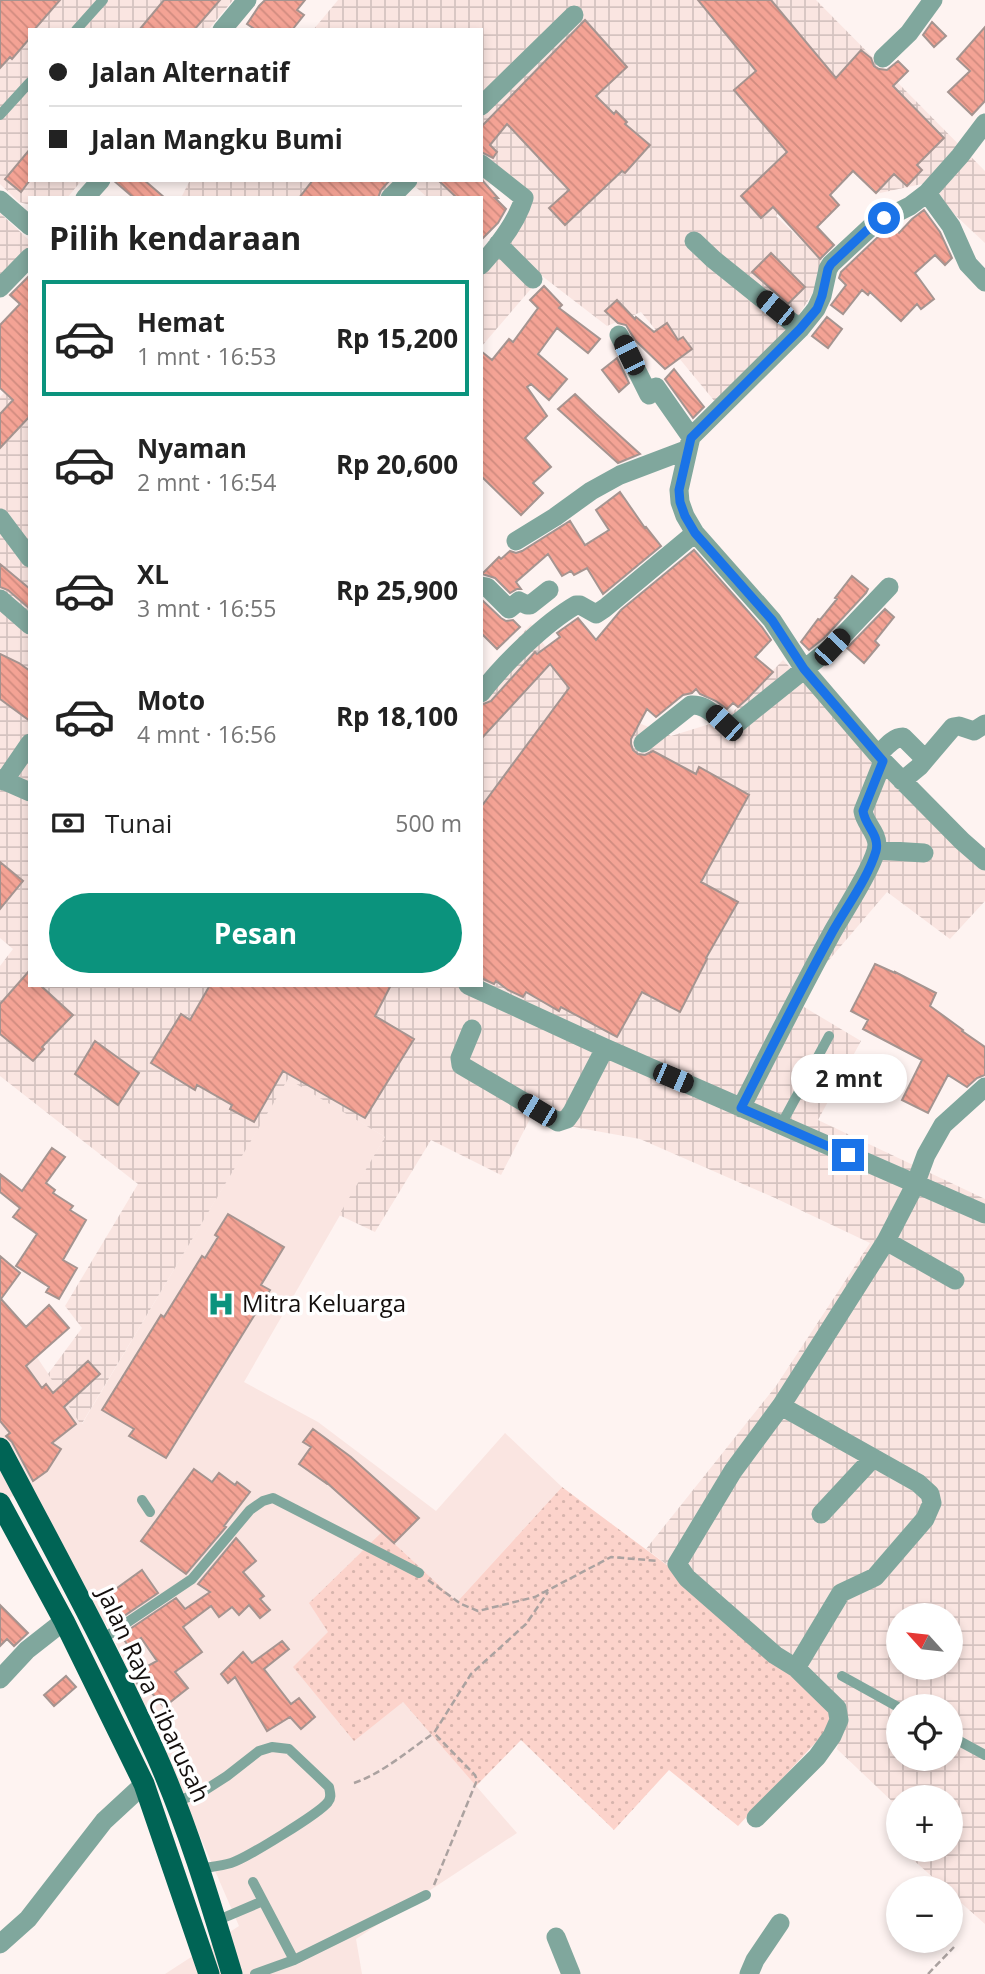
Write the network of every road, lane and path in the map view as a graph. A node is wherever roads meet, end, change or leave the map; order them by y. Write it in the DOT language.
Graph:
graph roads {
  1 [pos="103,0"];
  2 [pos="247,0"];
  3 [pos="933,0"];
  4 [pos="574,15"];
  5 [pos="78,28"];
  6 [pos="224,28"];
  7 [pos="883,58"];
  8 [pos="28,84"];
  9 [pos="483,104"];
  10 [pos="0,115"];
  11 [pos="985,123"];
  12 [pos="483,166"];
  13 [pos="99,182"];
  14 [pos="406,182"];
  15 [pos="927,193"];
  16 [pos="87,196"];
  17 [pos="392,196"];
  18 [pos="0,200"];
  19 [pos="28,224"];
  20 [pos="694,241"];
  21 [pos="498,244"];
  22 [pos="28,259"];
  23 [pos="483,263"];
  24 [pos="533,279"];
  25 [pos="985,282"];
  26 [pos="0,288"];
  27 [pos="800,329"];
  28 [pos="620,335"];
  29 [pos="688,444"];
  30 [pos="0,518"];
  31 [pos="695,533"];
  32 [pos="516,541"];
  33 [pos="28,555"];
  34 [pos="483,586"];
  35 [pos="889,587"];
  36 [pos="548,590"];
  37 [pos="0,599"];
  38 [pos="28,623"];
  39 [pos="804,669"];
  40 [pos="484,683"];
  41 [pos="985,724"];
  42 [pos="643,743"];
  43 [pos="28,746"];
  44 [pos="880,758"];
  45 [pos="925,759"];
  46 [pos="2,780"];
  47 [pos="902,781"];
  48 [pos="28,791"];
  49 [pos="876,850"];
  50 [pos="924,852"];
  51 [pos="985,861"];
  52 [pos="472,987"];
  53 [pos="472,1030"];
  54 [pos="830,1036"];
  55 [pos="604,1048"];
  56 [pos="985,1087"];
  57 [pos="741,1108"];
  58 [pos="781,1125"];
  59 [pos="915,1185"];
  60 [pos="985,1214"];
  61 [pos="887,1241"];
  62 [pos="955,1280"];
  63 [pos="781,1406"];
  64 [pos="0,1448"];
  65 [pos="873,1458"];
  66 [pos="142,1500"];
  67 [pos="0,1503"];
  68 [pos="150,1512"];
  69 [pos="821,1514"];
  70 [pos="677,1564"];
  71 [pos="419,1573"];
  72 [pos="72,1582"];
  73 [pos="548,1592"];
  74 [pos="49,1594"];
  75 [pos="64,1621"];
  76 [pos="100,1641"];
  77 [pos="796,1668"];
  78 [pos="842,1676"];
  79 [pos="0,1679"];
  80 [pos="886,1700"];
  81 [pos="434,1733"];
  82 [pos="963,1743"];
  83 [pos="985,1755"];
  84 [pos="354,1783"];
  85 [pos="144,1784"];
  86 [pos="175,1802"];
  87 [pos="756,1818"];
  88 [pos="199,1869"];
  89 [pos="253,1882"];
  90 [pos="426,1895"];
  91 [pos="263,1901"];
  92 [pos="216,1921"];
  93 [pos="780,1923"];
  94 [pos="556,1937"];
  95 [pos="0,1944"];
  96 [pos="948,1953"];
  97 [pos="294,1959"];
  98 [pos="209,1974"];
  99 [pos="232,1974"];
  100 [pos="255,1974"];
  101 [pos="571,1974"];
  102 [pos="748,1974"];
  103 [pos="928,1974"];
  1 -- 5 [label="lane"];
  2 -- 6 [label="street"];
  3 -- 7 [label="street"];
  4 -- 9 [label="street"];
  8 -- 10 [label="lane"];
  11 -- 15 [label="street"];
  12 -- 21 [label="street"];
  13 -- 16 [label="street"];
  14 -- 17 [label="street"];
  15 -- 25 [label="street"];
  15 -- 27 [label="street"];
  18 -- 19 [label="street"];
  20 -- 27 [label="street"];
  21 -- 23 [label="street"];
  21 -- 24 [label="street"];
  22 -- 26 [label="street"];
  27 -- 29 [label="street"];
  28 -- 29 [label="street"];
  29 -- 31 [label="street"];
  29 -- 32 [label="street"];
  30 -- 33 [label="street"];
  31 -- 39 [label="street"];
  31 -- 40 [label="street"];
  34 -- 36 [label="street"];
  35 -- 39 [label="street"];
  37 -- 38 [label="street"];
  39 -- 42 [label="street"];
  39 -- 44 [label="street"];
  41 -- 45 [label="street"];
  43 -- 46 [label="street"];
  44 -- 45 [label="street"];
  44 -- 47 [label="street"];
  44 -- 49 [label="street"];
  45 -- 47 [label="street"];
  46 -- 48 [label="street"];
  47 -- 51 [label="street"];
  49 -- 50 [label="street"];
  49 -- 57 [label="street"];
  52 -- 55 [label="street"];
  53 -- 55 [label="street"];
  54 -- 58 [label="lane"];
  55 -- 57 [label="street"];
  56 -- 59 [label="street"];
  57 -- 58 [label="street"];
  58 -- 59 [label="street"];
  59 -- 60 [label="street"];
  59 -- 61 [label="street"];
  61 -- 62 [label="street"];
  61 -- 63 [label="street"];
  63 -- 65 [label="street"];
  63 -- 70 [label="street"];
  64 -- 72 [label="main road, Jalan Raya Cibarusah"];
  65 -- 69 [label="street"];
  65 -- 77 [label="street"];
  66 -- 68 [label="lane"];
  67 -- 74 [label="main road, Jalan Raya Cibarusah"];
  70 -- 73 [label="path"];
  70 -- 77 [label="street"];
  71 -- 73 [label="path"];
  71 -- 76 [label="lane"];
  72 -- 74 [label="lane"];
  72 -- 76 [label="main road, Jalan Raya Cibarusah"];
  73 -- 81 [label="path"];
  74 -- 75 [label="main road, Jalan Raya Cibarusah"];
  75 -- 79 [label="street"];
  75 -- 85 [label="main road, Jalan Raya Cibarusah"];
  76 -- 86 [label="main road, Jalan Raya Cibarusah"];
  77 -- 87 [label="street"];
  78 -- 80 [label="lane"];
  81 -- 84 [label="path"];
  81 -- 90 [label="path"];
  82 -- 83 [label="lane"];
  85 -- 95 [label="street"];
  85 -- 98 [label="main road, Jalan Raya Cibarusah"];
  86 -- 88 [label="main road, Jalan Raya Cibarusah"];
  86 -- 88 [label="lane"];
  88 -- 92 [label="main road, Jalan Raya Cibarusah"];
  89 -- 91 [label="lane"];
  90 -- 97 [label="lane"];
  91 -- 92 [label="lane"];
  91 -- 97 [label="lane"];
  92 -- 99 [label="main road, Jalan Raya Cibarusah"];
  93 -- 102 [label="street"];
  94 -- 101 [label="street"];
  96 -- 103 [label="path"];
  97 -- 100 [label="lane"];
}
